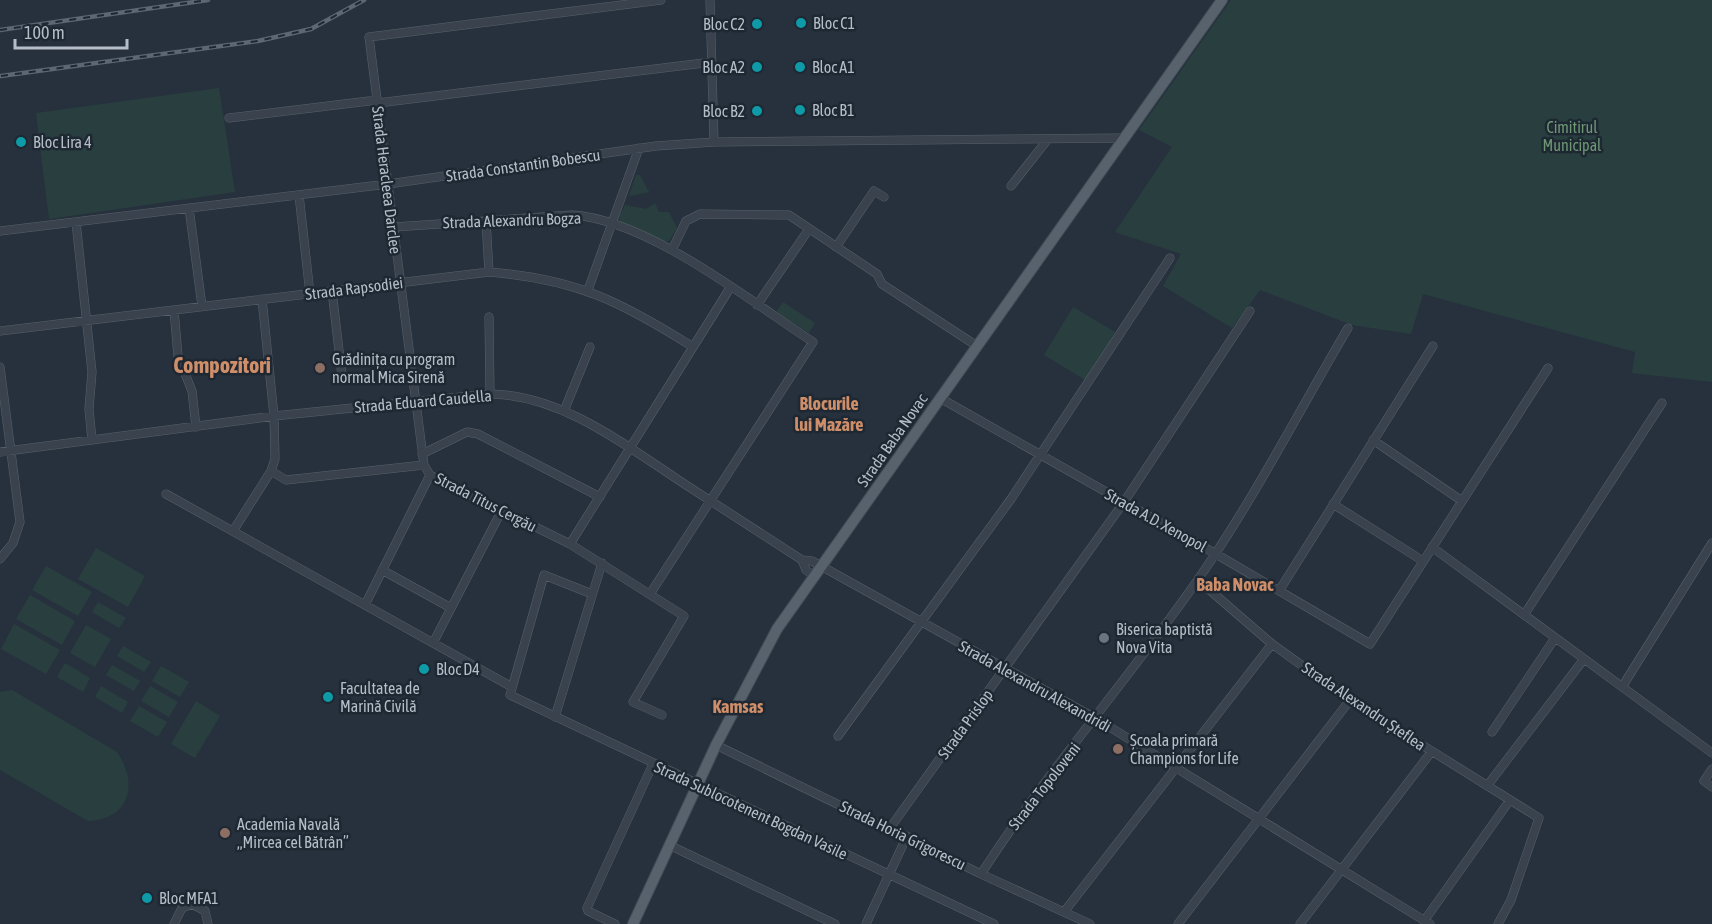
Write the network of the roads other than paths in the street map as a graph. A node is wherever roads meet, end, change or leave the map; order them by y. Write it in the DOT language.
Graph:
graph roads {
  1 [pos="661,0"];
  2 [pos="710,0"];
  3 [pos="1222,0"];
  4 [pos="712,62"];
  5 [pos="377,101"];
  6 [pos="229,118"];
  7 [pos="1124,138"];
  8 [pos="1048,139"];
  9 [pos="714,142"];
  10 [pos="639,148"];
  11 [pos="388,184"];
  12 [pos="1011,186"];
  13 [pos="299,195"];
  14 [pos="884,197"];
  15 [pos="189,208"];
  16 [pos="486,220"];
  17 [pos="76,222"];
  18 [pos="613,223"];
  19 [pos="393,227"];
  20 [pos="809,229"];
  21 [pos="0,231"];
  22 [pos="836,247"];
  23 [pos="672,250"];
  24 [pos="1170,258"];
  25 [pos="489,272"];
  26 [pos="401,283"];
  27 [pos="730,288"];
  28 [pos="588,290"];
  29 [pos="332,291"];
  30 [pos="310,294"];
  31 [pos="262,299"];
  32 [pos="757,305"];
  33 [pos="202,306"];
  34 [pos="174,310"];
  35 [pos="1250,311"];
  36 [pos="489,317"];
  37 [pos="86,320"];
  38 [pos="1348,328"];
  39 [pos="0,331"];
  40 [pos="693,346"];
  41 [pos="977,346"];
  42 [pos="1433,346"];
  43 [pos="590,347"];
  44 [pos="0,367"];
  45 [pos="1548,368"];
  46 [pos="342,376"];
  47 [pos="490,394"];
  48 [pos="940,398"];
  49 [pos="416,401"];
  50 [pos="1662,403"];
  51 [pos="2,405"];
  52 [pos="564,411"];
  53 [pos="274,416"];
  54 [pos="196,427"];
  55 [pos="92,440"];
  56 [pos="1372,440"];
  57 [pos="630,448"];
  58 [pos="11,451"];
  59 [pos="0,452"];
  60 [pos="422,454"];
  61 [pos="1040,455"];
  62 [pos="424,465"];
  63 [pos="271,471"];
  64 [pos="430,475"];
  65 [pos="166,494"];
  66 [pos="600,497"];
  67 [pos="710,501"];
  68 [pos="1462,501"];
  69 [pos="1124,502"];
  70 [pos="1333,504"];
  71 [pos="502,510"];
  72 [pos="233,531"];
  73 [pos="1712,543"];
  74 [pos="570,544"];
  75 [pos="1432,547"];
  76 [pos="1216,554"];
  77 [pos="0,559"];
  78 [pos="1423,561"];
  79 [pos="602,563"];
  80 [pos="382,570"];
  81 [pos="818,571"];
  82 [pos="1198,579"];
  83 [pos="1279,591"];
  84 [pos="592,594"];
  85 [pos="650,594"];
  86 [pos="365,605"];
  87 [pos="451,608"];
  88 [pos="1524,615"];
  89 [pos="921,623"];
  90 [pos="1555,638"];
  91 [pos="434,643"];
  92 [pos="1272,644"];
  93 [pos="1584,659"];
  94 [pos="1005,670"];
  95 [pos="1622,687"];
  96 [pos="511,691"];
  97 [pos="1350,700"];
  98 [pos="662,715"];
  99 [pos="555,717"];
  100 [pos="1095,718"];
  101 [pos="1492,732"];
  102 [pos="838,736"];
  103 [pos="716,745"];
  104 [pos="1432,751"];
  105 [pos="1712,753"];
  106 [pos="653,764"];
  107 [pos="1176,769"];
  108 [pos="1712,769"];
  109 [pos="697,785"];
  110 [pos="1487,786"];
  111 [pos="1712,787"];
  112 [pos="1510,800"];
  113 [pos="1257,820"];
  114 [pos="890,828"];
  115 [pos="907,836"];
  116 [pos="669,845"];
  117 [pos="1341,870"];
  118 [pos="981,874"];
  119 [pos="889,875"];
  120 [pos="1065,912"];
  121 [pos="1423,922"];
  122 [pos="174,924"];
  123 [pos="208,924"];
  124 [pos="615,924"];
  125 [pos="633,924"];
  126 [pos="835,924"];
  127 [pos="866,924"];
  128 [pos="994,924"];
  129 [pos="1090,924"];
  130 [pos="1178,924"];
  131 [pos="1300,924"];
  132 [pos="1498,924"];
  1 -- 5 [label="street, Strada Heracleea Darclee"];
  2 -- 4 [label="street"];
  3 -- 7 [label="main road, Strada Baba Novac"];
  4 -- 5 [label="street"];
  4 -- 9 [label="street"];
  5 -- 6 [label="street"];
  5 -- 11 [label="street, Strada Heracleea Darclee"];
  7 -- 8 [label="street, Strada Constantin Bobescu"];
  7 -- 41 [label="main road, Strada Baba Novac"];
  8 -- 9 [label="street, Strada Constantin Bobescu"];
  8 -- 12 [label="street"];
  9 -- 10 [label="street, Strada Constantin Bobescu"];
  10 -- 11 [label="street, Strada Constantin Bobescu"];
  10 -- 18 [label="street"];
  11 -- 13 [label="street, Strada Constantin Bobescu"];
  11 -- 19 [label="street, Strada Heracleea Darclee"];
  13 -- 15 [label="street, Strada Constantin Bobescu"];
  13 -- 30 [label="street"];
  14 -- 22 [label="street"];
  15 -- 17 [label="street, Strada Constantin Bobescu"];
  15 -- 33 [label="street"];
  16 -- 18 [label="street, Strada Alexandru Bogza"];
  16 -- 19 [label="street, Strada Alexandru Bogza"];
  16 -- 25 [label="street"];
  17 -- 21 [label="street, Strada Constantin Bobescu"];
  17 -- 37 [label="street"];
  18 -- 23 [label="street, Strada Alexandru Bogza"];
  18 -- 28 [label="street"];
  19 -- 26 [label="street, Strada Heracleea Darclee"];
  20 -- 22 [label="street"];
  20 -- 23 [label="street"];
  20 -- 32 [label="street"];
  22 -- 41 [label="street"];
  23 -- 27 [label="street, Strada Alexandru Bogza"];
  24 -- 61 [label="street"];
  25 -- 26 [label="street, Strada Rapsodiei"];
  25 -- 28 [label="street, Strada Rapsodiei"];
  26 -- 29 [label="street, Strada Rapsodiei"];
  26 -- 49 [label="street, Strada Heracleea Darclee"];
  27 -- 32 [label="street, Strada Alexandru Bogza"];
  27 -- 40 [label="street"];
  28 -- 40 [label="street, Strada Rapsodiei"];
  29 -- 30 [label="street, Strada Rapsodiei"];
  29 -- 46 [label="street"];
  30 -- 31 [label="street, Strada Rapsodiei"];
  31 -- 33 [label="street, Strada Rapsodiei"];
  31 -- 53 [label="street"];
  32 -- 67 [label="street, Strada Alexandru Bogza"];
  33 -- 34 [label="street, Strada Rapsodiei"];
  34 -- 37 [label="street, Strada Rapsodiei"];
  34 -- 54 [label="street"];
  35 -- 69 [label="street, Strada Prislop"];
  36 -- 47 [label="street"];
  37 -- 39 [label="street, Strada Rapsodiei"];
  37 -- 55 [label="street"];
  38 -- 76 [label="street, Strada Topoloveni"];
  40 -- 57 [label="street"];
  41 -- 48 [label="main road, Strada Baba Novac"];
  42 -- 56 [label="street"];
  43 -- 52 [label="street"];
  44 -- 51 [label="street"];
  45 -- 68 [label="street"];
  47 -- 49 [label="street, Strada Eduard Caudella"];
  47 -- 52 [label="street, Strada Eduard Caudella"];
  48 -- 61 [label="street, Strada A.D. Xenopol"];
  48 -- 81 [label="main road, Strada Baba Novac"];
  49 -- 53 [label="street, Strada Eduard Caudella"];
  49 -- 60 [label="street, Strada Heracleea Darclee"];
  50 -- 88 [label="street"];
  51 -- 58 [label="street"];
  52 -- 57 [label="street, Strada Eduard Caudella"];
  53 -- 54 [label="street, Strada Eduard Caudella"];
  53 -- 63 [label="street"];
  54 -- 55 [label="street, Strada Eduard Caudella"];
  55 -- 58 [label="street, Strada Eduard Caudella"];
  56 -- 68 [label="street"];
  56 -- 70 [label="street"];
  57 -- 66 [label="street"];
  57 -- 67 [label="street, Strada Eduard Caudella"];
  58 -- 59 [label="street, Strada Eduard Caudella"];
  58 -- 77 [label="street"];
  60 -- 62 [label="street, Strada Heracleea Darclee"];
  60 -- 66 [label="street"];
  61 -- 69 [label="street, Strada A.D. Xenopol"];
  61 -- 89 [label="street"];
  62 -- 63 [label="street, Strada Titus Cergău"];
  62 -- 64 [label="street, Strada Titus Cergău"];
  63 -- 72 [label="street"];
  64 -- 71 [label="street, Strada Titus Cergău"];
  64 -- 80 [label="street"];
  65 -- 72 [label="street, Strada Sublocotenent Bogdan Vasile"];
  66 -- 74 [label="street"];
  67 -- 81 [label="street, Strada Eduard Caudella"];
  67 -- 85 [label="street"];
  68 -- 75 [label="street"];
  69 -- 76 [label="street, Strada A.D. Xenopol"];
  69 -- 94 [label="street, Strada Prislop"];
  70 -- 78 [label="street"];
  70 -- 83 [label="street"];
  71 -- 74 [label="street, Strada Titus Cergău"];
  71 -- 87 [label="street"];
  72 -- 86 [label="street, Strada Sublocotenent Bogdan Vasile"];
  73 -- 95 [label="street"];
  74 -- 79 [label="street, Strada Titus Cergău"];
  75 -- 78 [label="street"];
  75 -- 88 [label="street"];
  76 -- 82 [label="street, Strada Topoloveni"];
  76 -- 83 [label="street, Strada A.D. Xenopol"];
  78 -- 83 [label="street, Strada A.D. Xenopol"];
  79 -- 84 [label="street"];
  79 -- 85 [label="street, Strada Titus Cergău"];
  80 -- 86 [label="street"];
  80 -- 87 [label="street"];
  81 -- 89 [label="street, Strada Alexandru Alexandridi"];
  81 -- 103 [label="main road, Strada Baba Novac"];
  82 -- 92 [label="street, Strada Alexandru Șteflea"];
  82 -- 100 [label="street, Strada Topoloveni"];
  84 -- 96 [label="street"];
  84 -- 99 [label="street"];
  85 -- 98 [label="street, Strada Titus Cergău"];
  86 -- 91 [label="street, Strada Sublocotenent Bogdan Vasile"];
  87 -- 91 [label="street"];
  88 -- 90 [label="street"];
  89 -- 94 [label="street, Strada Alexandru Alexandridi"];
  89 -- 102 [label="street"];
  90 -- 93 [label="street"];
  90 -- 101 [label="street"];
  91 -- 96 [label="street, Strada Sublocotenent Bogdan Vasile"];
  92 -- 97 [label="street, Strada Alexandru Șteflea"];
  92 -- 107 [label="street"];
  93 -- 95 [label="street"];
  93 -- 110 [label="street"];
  94 -- 100 [label="street, Strada Alexandru Alexandridi"];
  94 -- 114 [label="street, Strada Prislop"];
  95 -- 105 [label="street"];
  96 -- 99 [label="street, Strada Sublocotenent Bogdan Vasile"];
  97 -- 104 [label="street, Strada Alexandru Șteflea"];
  97 -- 113 [label="street"];
  99 -- 106 [label="street, Strada Sublocotenent Bogdan Vasile"];
  100 -- 107 [label="street, Strada Alexandru Alexandridi"];
  100 -- 118 [label="street, Strada Topoloveni"];
  103 -- 109 [label="main road, Strada Baba Novac"];
  103 -- 114 [label="street, Strada Horia Grigorescu"];
  104 -- 110 [label="street, Strada Alexandru Șteflea"];
  104 -- 117 [label="street"];
  106 -- 109 [label="street, Strada Sublocotenent Bogdan Vasile"];
  106 -- 124 [label="street"];
  107 -- 113 [label="street, Strada Alexandru Alexandridi"];
  107 -- 120 [label="street"];
  108 -- 111 [label="street"];
  109 -- 116 [label="main road, Strada Baba Novac"];
  109 -- 119 [label="street, Strada Sublocotenent Bogdan Vasile"];
  110 -- 112 [label="street, Strada Alexandru Șteflea"];
  112 -- 121 [label="street"];
  112 -- 132 [label="street, Strada Alexandru Șteflea"];
  113 -- 117 [label="street, Strada Alexandru Alexandridi"];
  113 -- 130 [label="street"];
  114 -- 115 [label="street, Strada Horia Grigorescu"];
  115 -- 118 [label="street, Strada Horia Grigorescu"];
  115 -- 119 [label="street"];
  116 -- 125 [label="main road, Strada Baba Novac"];
  116 -- 126 [label="street"];
  117 -- 121 [label="street, Strada Alexandru Alexandridi"];
  117 -- 131 [label="street"];
  118 -- 120 [label="street, Strada Horia Grigorescu"];
  119 -- 127 [label="street"];
  119 -- 128 [label="street, Strada Sublocotenent Bogdan Vasile"];
  120 -- 129 [label="street, Strada Horia Grigorescu"];
  122 -- 123 [label="street"];
}
